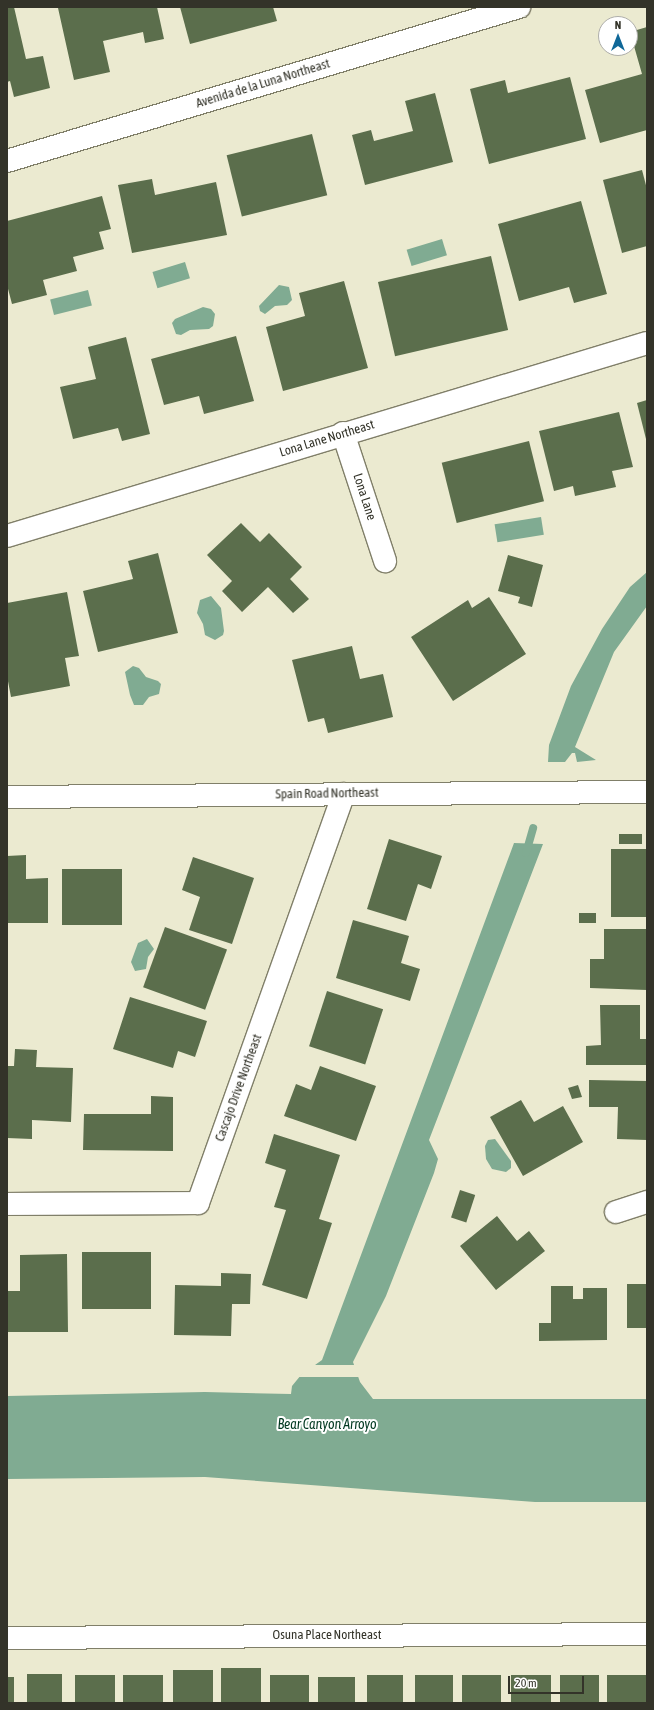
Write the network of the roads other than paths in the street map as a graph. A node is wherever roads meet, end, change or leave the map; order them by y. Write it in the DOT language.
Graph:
graph roads {
  1 [pos="519,7"];
  2 [pos="7,161"];
  3 [pos="647,343"];
  4 [pos="343,433"];
  5 [pos="7,536"];
  6 [pos="385,561"];
  7 [pos="647,792"];
  8 [pos="344,794"];
  9 [pos="7,797"];
  10 [pos="647,1202"];
  11 [pos="7,1204"];
  12 [pos="616,1212"];
  13 [pos="647,1634"];
  14 [pos="7,1638"];
  1 -- 2 [label="street, Avenida de la Luna Northeast"];
  3 -- 4 [label="street, Lona Lane Northeast"];
  4 -- 5 [label="street, Lona Lane Northeast"];
  4 -- 6 [label="street, Lona Lane"];
  7 -- 8 [label="street, Spain Road Northeast"];
  8 -- 9 [label="street, Spain Road Northeast"];
  8 -- 11 [label="street, Cascajo Drive Northeast"];
  10 -- 12 [label="street"];
  13 -- 14 [label="street, Osuna Place Northeast"];
}
